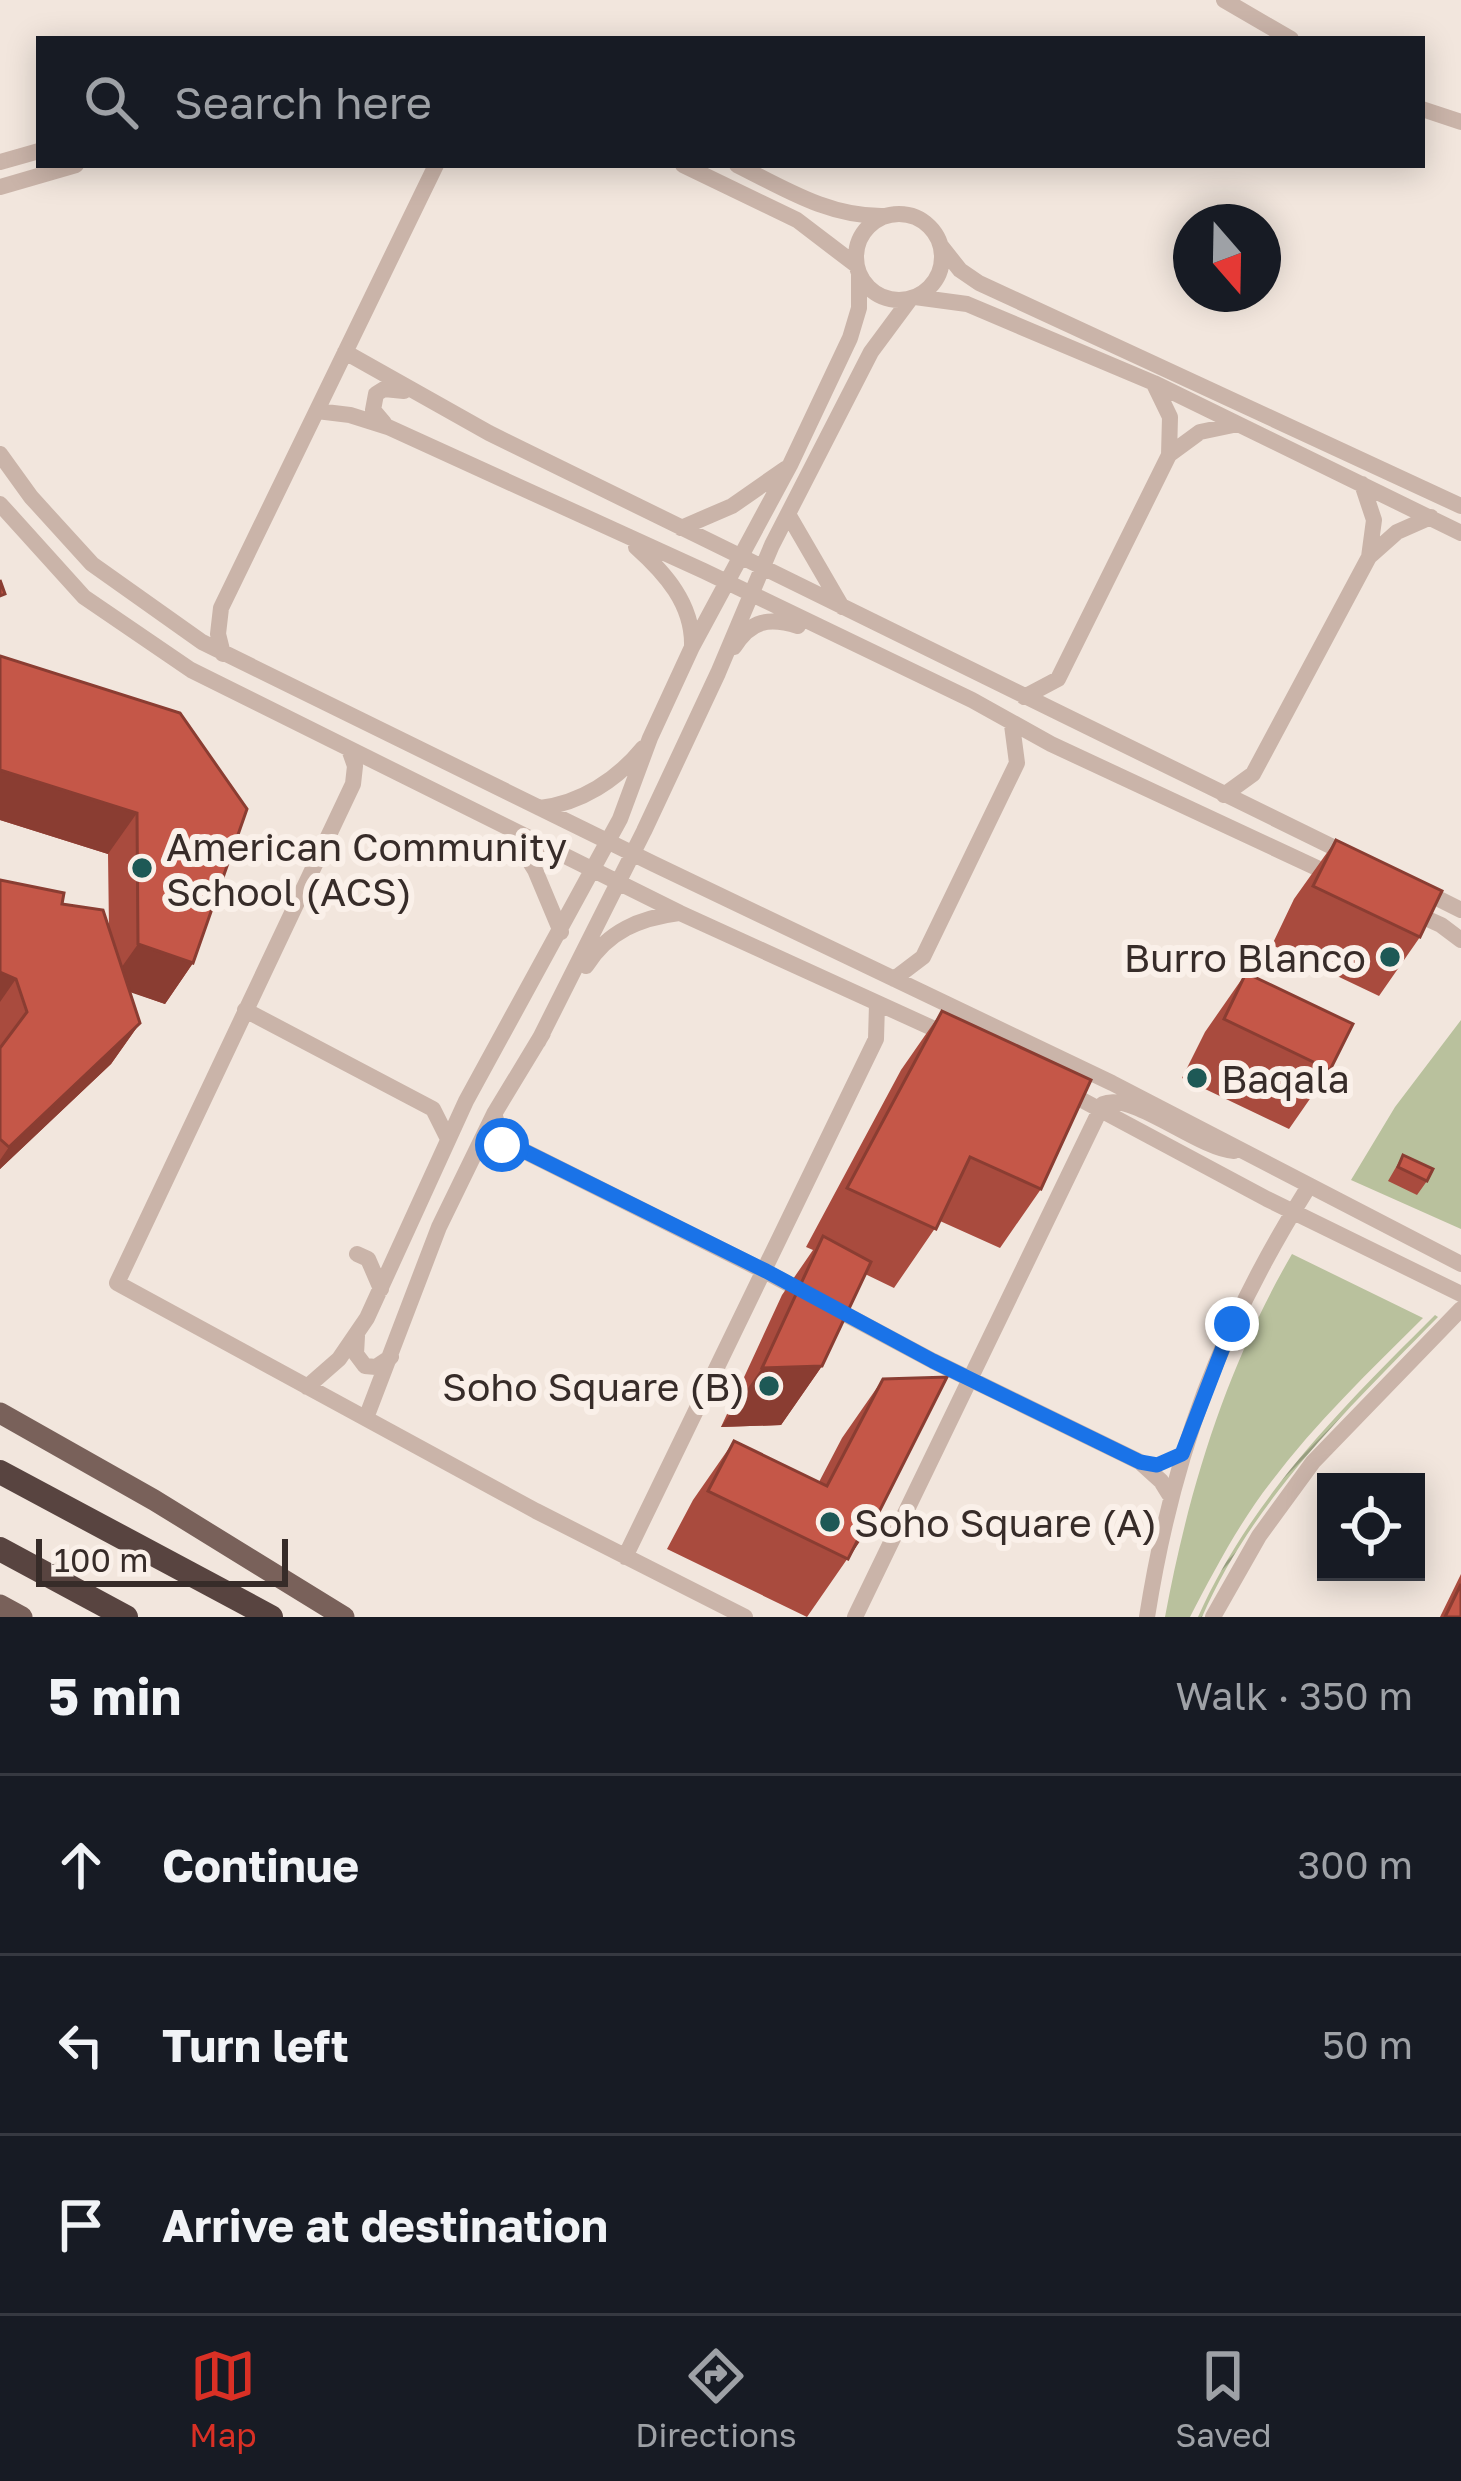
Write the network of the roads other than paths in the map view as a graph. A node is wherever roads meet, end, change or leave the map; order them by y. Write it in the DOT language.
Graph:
graph roads {
  1 [pos="1224,0"];
  2 [pos="1286,36"];
  3 [pos="1425,110"];
  4 [pos="1461,122"];
  5 [pos="36,152"];
  6 [pos="0,162"];
  7 [pos="66,168"];
  8 [pos="434,168"];
  9 [pos="689,168"];
  10 [pos="743,168"];
  11 [pos="0,187"];
  12 [pos="885,216"];
  13 [pos="941,246"];
  14 [pos="858,270"];
  15 [pos="913,298"];
  16 [pos="345,352"];
  17 [pos="1154,383"];
  18 [pos="411,392"];
  19 [pos="317,411"];
  20 [pos="1238,424"];
  21 [pos="388,427"];
  22 [pos="0,454"];
  23 [pos="1169,454"];
  24 [pos="790,465"];
  25 [pos="1362,484"];
  26 [pos="0,504"];
  27 [pos="1461,506"];
  28 [pos="788,514"];
  29 [pos="1431,518"];
  30 [pos="610,529"];
  31 [pos="681,529"];
  32 [pos="1461,533"];
  33 [pos="1369,557"];
  34 [pos="740,558"];
  35 [pos="761,568"];
  36 [pos="727,583"];
  37 [pos="748,593"];
  38 [pos="221,608"];
  39 [pos="842,608"];
  40 [pos="186,632"];
  41 [pos="845,640"];
  42 [pos="692,647"];
  43 [pos="223,654"];
  44 [pos="718,673"];
  45 [pos="1058,680"];
  46 [pos="1024,697"];
  47 [pos="1067,718"];
  48 [pos="1012,724"];
  49 [pos="650,738"];
  50 [pos="1051,744"];
  51 [pos="350,749"];
  52 [pos="1017,763"];
  53 [pos="387,766"];
  54 [pos="1253,774"];
  55 [pos="353,784"];
  56 [pos="1224,795"];
  57 [pos="540,808"];
  58 [pos="1265,814"];
  59 [pos="508,827"];
  60 [pos="608,841"];
  61 [pos="633,854"];
  62 [pos="1362,862"];
  63 [pos="593,869"];
  64 [pos="1340,878"];
  65 [pos="617,880"];
  66 [pos="1401,881"];
  67 [pos="1401,906"];
  68 [pos="1461,910"];
  69 [pos="680,913"];
  70 [pos="561,932"];
  71 [pos="1461,940"];
  72 [pos="923,957"];
  73 [pos="894,979"];
  74 [pos="928,996"];
  75 [pos="877,1004"];
  76 [pos="245,1010"];
  77 [pos="909,1020"];
  78 [pos="876,1039"];
  79 [pos="538,1042"];
  80 [pos="965,1042"];
  81 [pos="1023,1062"];
  82 [pos="1041,1078"];
  83 [pos="1112,1083"];
  84 [pos="466,1101"];
  85 [pos="433,1109"];
  86 [pos="1100,1109"];
  87 [pos="494,1114"];
  88 [pos="448,1139"];
  89 [pos="512,1145"];
  90 [pos="1245,1150"];
  91 [pos="474,1153"];
  92 [pos="1309,1186"];
  93 [pos="1293,1211"];
  94 [pos="398,1250"];
  95 [pos="1461,1264"];
  96 [pos="766,1271"];
  97 [pos="381,1289"];
  98 [pos="1461,1294"];
  99 [pos="1461,1309"];
  100 [pos="357,1335"];
  101 [pos="391,1358"];
  102 [pos="968,1378"];
  103 [pos="307,1387"];
  104 [pos="0,1413"];
  105 [pos="366,1418"];
  106 [pos="1182,1454"];
  107 [pos="1140,1462"];
  108 [pos="0,1472"];
  109 [pos="1169,1494"];
  110 [pos="0,1550"];
  111 [pos="626,1557"];
  112 [pos="0,1605"];
  113 [pos="22,1617"];
  114 [pos="126,1617"];
  115 [pos="271,1617"];
  116 [pos="344,1617"];
  117 [pos="745,1617"];
  118 [pos="855,1617"];
  119 [pos="1148,1617"];
  120 [pos="1214,1617"];
  1 -- 2 [label="street"];
  3 -- 4 [label="street"];
  5 -- 6 [label="street"];
  7 -- 11 [label="street"];
  8 -- 16 [label="street"];
  9 -- 14 [label="street"];
  10 -- 12 [label="street"];
  12 -- 13 [label="street"];
  12 -- 14 [label="street"];
  13 -- 15 [label="street"];
  13 -- 27 [label="street"];
  14 -- 15 [label="street"];
  14 -- 24 [label="street"];
  15 -- 17 [label="street"];
  15 -- 28 [label="street"];
  16 -- 18 [label="street"];
  16 -- 19 [label="street"];
  17 -- 20 [label="street"];
  17 -- 23 [label="street"];
  18 -- 21 [label="street"];
  18 -- 31 [label="street"];
  19 -- 21 [label="street"];
  19 -- 38 [label="street"];
  20 -- 23 [label="street"];
  20 -- 25 [label="street"];
  21 -- 30 [label="street"];
  22 -- 40 [label="street"];
  23 -- 45 [label="street"];
  24 -- 31 [label="street"];
  24 -- 34 [label="street"];
  25 -- 29 [label="street"];
  25 -- 33 [label="street"];
  26 -- 51 [label="street"];
  28 -- 35 [label="street"];
  28 -- 39 [label="street"];
  29 -- 32 [label="street"];
  29 -- 33 [label="street"];
  30 -- 36 [label="street"];
  30 -- 42 [label="street"];
  31 -- 34 [label="street"];
  33 -- 54 [label="street"];
  34 -- 35 [label="street"];
  34 -- 36 [label="street"];
  35 -- 37 [label="street"];
  35 -- 39 [label="street"];
  36 -- 37 [label="street"];
  36 -- 42 [label="street"];
  37 -- 41 [label="street"];
  37 -- 44 [label="street"];
  38 -- 40 [label="street"];
  38 -- 43 [label="street"];
  39 -- 46 [label="street"];
  40 -- 43 [label="street"];
  41 -- 44 [label="street"];
  41 -- 48 [label="street"];
  42 -- 49 [label="street"];
  43 -- 57 [label="street"];
  44 -- 61 [label="street"];
  45 -- 46 [label="street"];
  45 -- 47 [label="street"];
  46 -- 47 [label="street"];
  47 -- 56 [label="street"];
  48 -- 50 [label="street"];
  48 -- 52 [label="street"];
  49 -- 57 [label="street"];
  49 -- 60 [label="street"];
  50 -- 52 [label="street"];
  50 -- 64 [label="street"];
  51 -- 53 [label="street"];
  51 -- 55 [label="street"];
  52 -- 72 [label="street"];
  53 -- 55 [label="street"];
  53 -- 59 [label="street"];
  54 -- 56 [label="street"];
  54 -- 58 [label="street"];
  55 -- 76 [label="street"];
  56 -- 58 [label="street"];
  57 -- 60 [label="street"];
  58 -- 62 [label="street"];
  59 -- 63 [label="street"];
  59 -- 70 [label="street"];
  60 -- 61 [label="street"];
  60 -- 63 [label="street"];
  61 -- 65 [label="street"];
  61 -- 73 [label="street"];
  63 -- 65 [label="street"];
  63 -- 70 [label="street"];
  65 -- 69 [label="street"];
  65 -- 79 [label="street"];
  66 -- 68 [label="street"];
  67 -- 71 [label="street"];
  69 -- 75 [label="street"];
  69 -- 79 [label="street"];
  70 -- 84 [label="street"];
  72 -- 73 [label="street"];
  72 -- 74 [label="street"];
  73 -- 74 [label="street"];
  74 -- 83 [label="street"];
  75 -- 77 [label="street"];
  75 -- 78 [label="street"];
  76 -- 85 [label="street"];
  76 -- 103 [label="street"];
  77 -- 78 [label="street"];
  77 -- 80 [label="street"];
  78 -- 96 [label="street"];
  79 -- 87 [label="street"];
  81 -- 83 [label="street"];
  82 -- 86 [label="street"];
  83 -- 90 [label="street"];
  84 -- 85 [label="street"];
  84 -- 88 [label="street"];
  85 -- 88 [label="street"];
  86 -- 90 [label="street"];
  86 -- 93 [label="street"];
  86 -- 102 [label="street"];
  87 -- 89 [label="street"];
  87 -- 91 [label="street"];
  88 -- 94 [label="street"];
  89 -- 91 [label="street"];
  89 -- 96 [label="street"];
  90 -- 92 [label="street"];
  91 -- 101 [label="street"];
  92 -- 93 [label="street"];
  92 -- 95 [label="street"];
  93 -- 98 [label="street"];
  93 -- 106 [label="street"];
  94 -- 97 [label="street"];
  94 -- 97 [label="street"];
  96 -- 102 [label="street"];
  96 -- 111 [label="street"];
  97 -- 100 [label="street"];
  99 -- 120 [label="street"];
  100 -- 101 [label="street"];
  100 -- 103 [label="street"];
  101 -- 105 [label="street"];
  102 -- 107 [label="street"];
  102 -- 118 [label="street"];
  103 -- 105 [label="street"];
  104 -- 116 [label="main road"];
  105 -- 111 [label="street"];
  106 -- 107 [label="street"];
  106 -- 109 [label="street"];
  107 -- 109 [label="street"];
  108 -- 115 [label="highway"];
  109 -- 119 [label="street"];
  110 -- 114 [label="highway"];
  111 -- 117 [label="street"];
  112 -- 113 [label="main road"];
}
